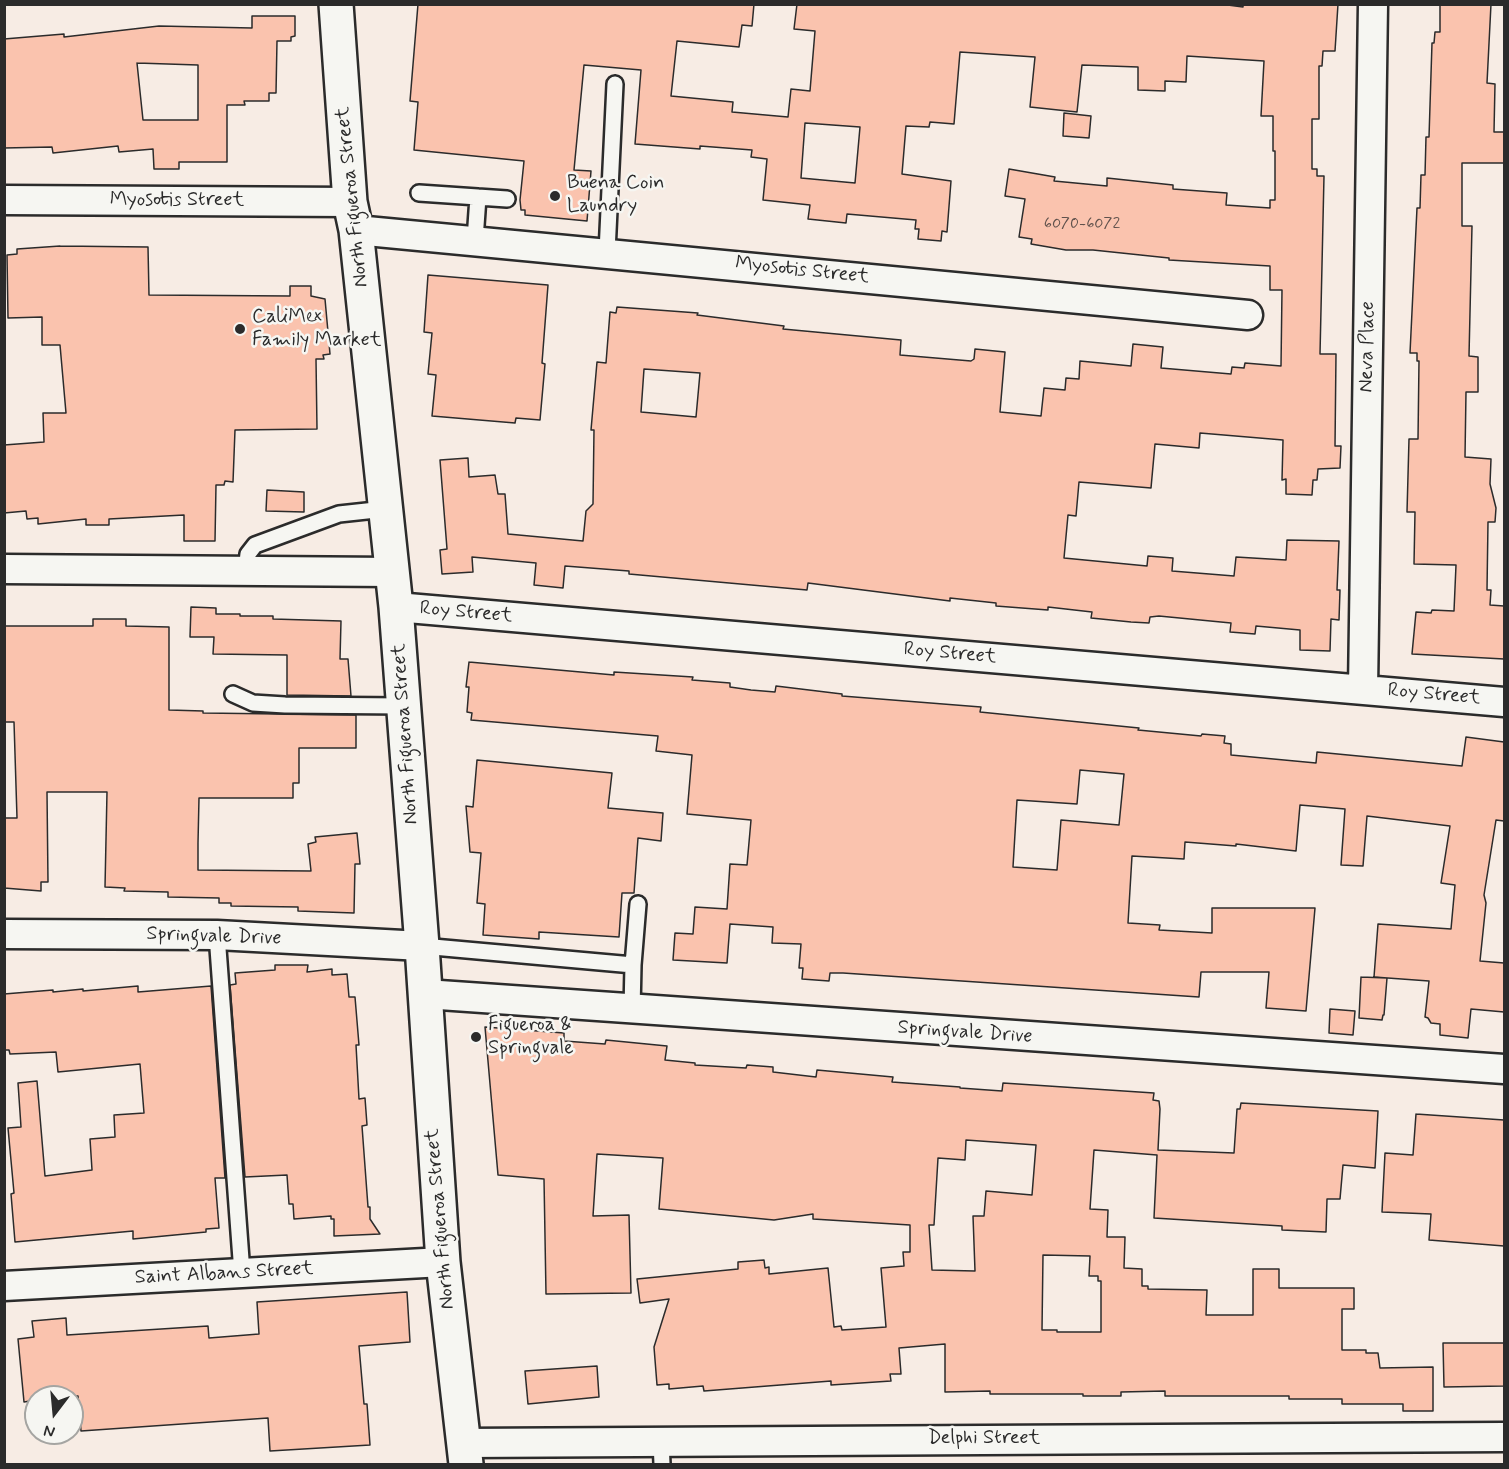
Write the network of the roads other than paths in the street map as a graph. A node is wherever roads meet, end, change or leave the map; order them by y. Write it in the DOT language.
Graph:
graph roads {
  1 [pos="336,4"];
  2 [pos="1373,4"];
  3 [pos="615,84"];
  4 [pos="419,193"];
  5 [pos="478,197"];
  6 [pos="507,199"];
  7 [pos="4,200"];
  8 [pos="353,216"];
  9 [pos="475,240"];
  10 [pos="607,252"];
  11 [pos="1248,315"];
  12 [pos="385,509"];
  13 [pos="4,569"];
  14 [pos="246,571"];
  15 [pos="392,572"];
  16 [pos="396,607"];
  17 [pos="1363,689"];
  18 [pos="234,694"];
  19 [pos="1504,702"];
  20 [pos="404,706"];
  21 [pos="638,904"];
  22 [pos="4,934"];
  23 [pos="217,935"];
  24 [pos="422,946"];
  25 [pos="633,965"];
  26 [pos="425,994"];
  27 [pos="632,1010"];
  28 [pos="1504,1070"];
  29 [pos="442,1262"];
  30 [pos="242,1273"];
  31 [pos="4,1286"];
  32 [pos="1504,1437"];
  33 [pos="661,1453"];
  34 [pos="465,1454"];
  1 -- 8 [label="main road, North Figueroa Street"];
  2 -- 17 [label="street, Neva Place"];
  3 -- 10 [label="lane"];
  4 -- 5 [label="lane"];
  5 -- 6 [label="lane"];
  5 -- 9 [label="lane"];
  7 -- 8 [label="street, Myosotis Street"];
  8 -- 9 [label="street, Myosotis Street"];
  8 -- 12 [label="main road, North Figueroa Street"];
  9 -- 10 [label="street, Myosotis Street"];
  10 -- 11 [label="street, Myosotis Street"];
  12 -- 14 [label="lane"];
  12 -- 15 [label="main road, North Figueroa Street"];
  13 -- 14 [label="street"];
  14 -- 15 [label="street"];
  15 -- 16 [label="main road, North Figueroa Street"];
  16 -- 17 [label="street, Roy Street"];
  16 -- 20 [label="main road, North Figueroa Street"];
  17 -- 19 [label="street, Roy Street"];
  18 -- 20 [label="lane"];
  20 -- 24 [label="main road, North Figueroa Street"];
  21 -- 25 [label="lane"];
  22 -- 23 [label="street, Springvale Drive"];
  23 -- 24 [label="street, Springvale Drive"];
  23 -- 30 [label="lane"];
  24 -- 25 [label="lane"];
  24 -- 26 [label="main road, North Figueroa Street"];
  25 -- 27 [label="lane"];
  26 -- 27 [label="street, Springvale Drive"];
  26 -- 29 [label="main road, North Figueroa Street"];
  27 -- 28 [label="street, Springvale Drive"];
  29 -- 30 [label="street, Saint Albans Street"];
  29 -- 34 [label="main road, North Figueroa Street"];
  30 -- 31 [label="street, Saint Albans Street"];
  32 -- 33 [label="street, Delphi Street"];
  33 -- 34 [label="street, Delphi Street"];
}
